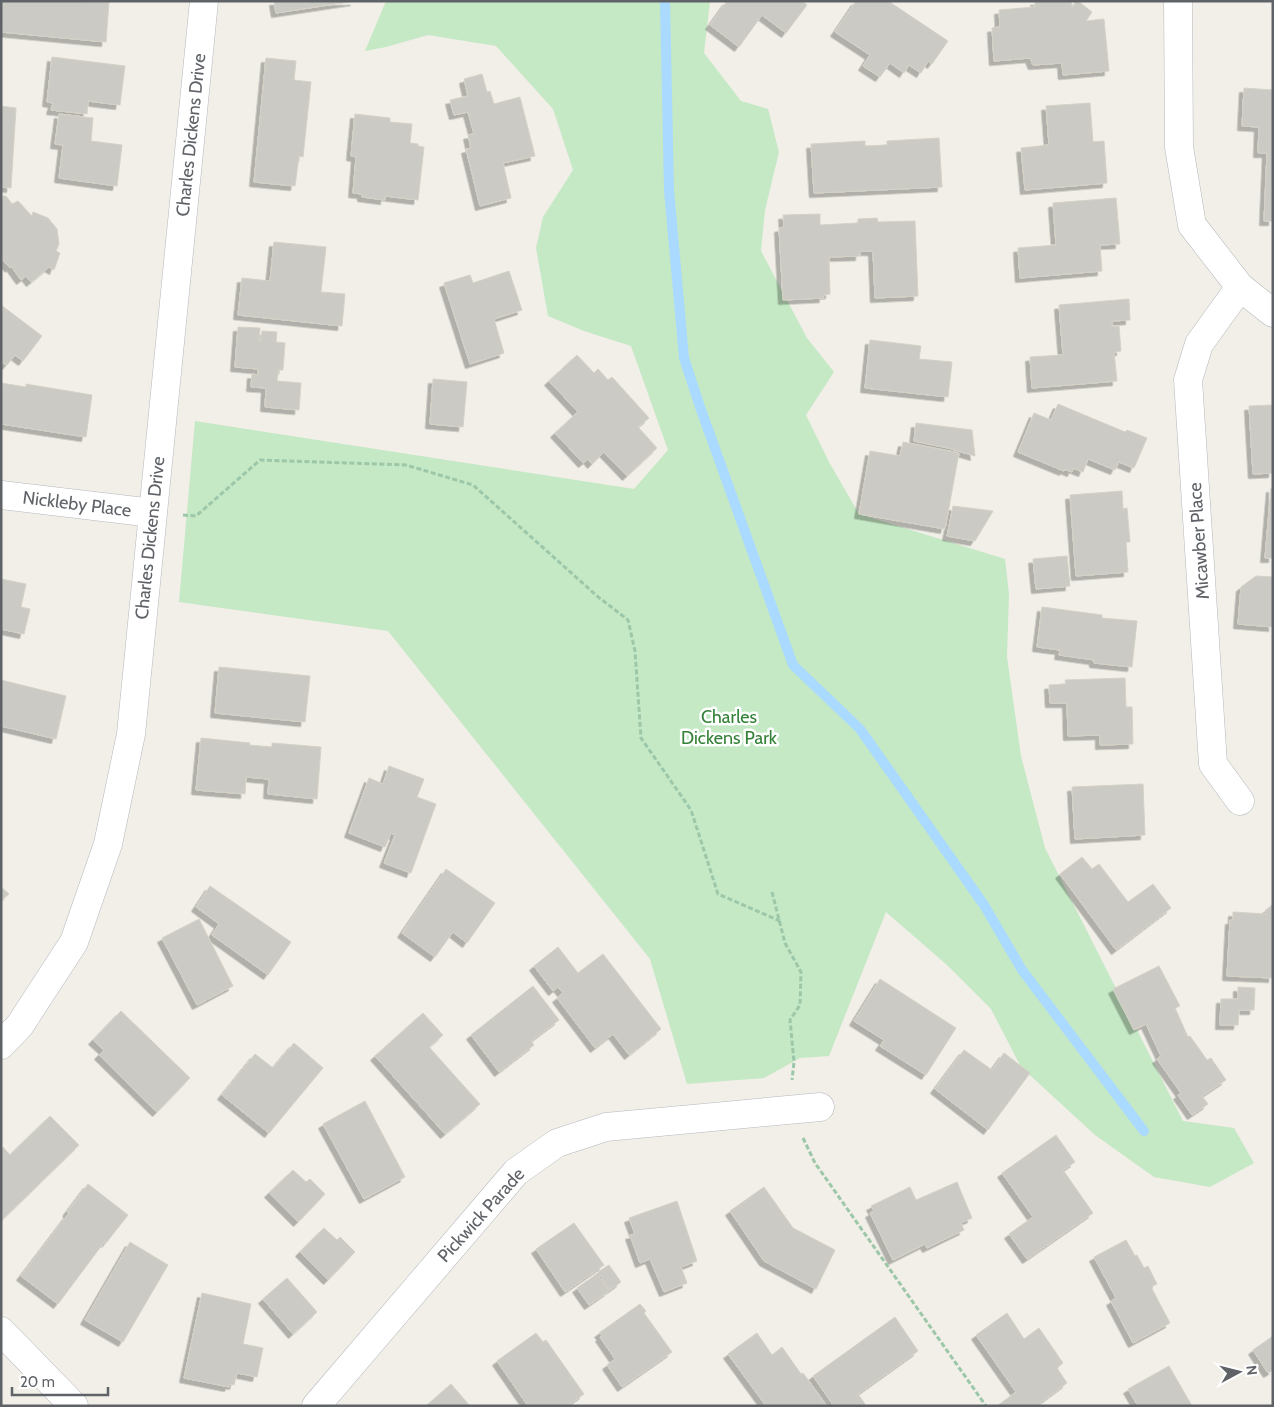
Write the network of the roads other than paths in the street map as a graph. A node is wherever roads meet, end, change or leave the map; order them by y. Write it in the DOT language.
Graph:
graph roads {
  1 [pos="204,1"];
  2 [pos="1178,1"];
  3 [pos="1240,287"];
  4 [pos="1273,313"];
  5 [pos="1,495"];
  6 [pos="153,513"];
  7 [pos="1240,801"];
  8 [pos="1,1045"];
  9 [pos="820,1107"];
  10 [pos="1,1331"];
  11 [pos="74,1406"];
  12 [pos="316,1406"];
  1 -- 6 [label="street, Charles Dickens Drive"];
  2 -- 3 [label="street"];
  3 -- 4 [label="street"];
  3 -- 7 [label="street, Micawber Place"];
  5 -- 6 [label="street, Nickleby Place"];
  6 -- 8 [label="street, Charles Dickens Drive"];
  9 -- 12 [label="street, Pickwick Parade"];
  10 -- 11 [label="street"];
}
